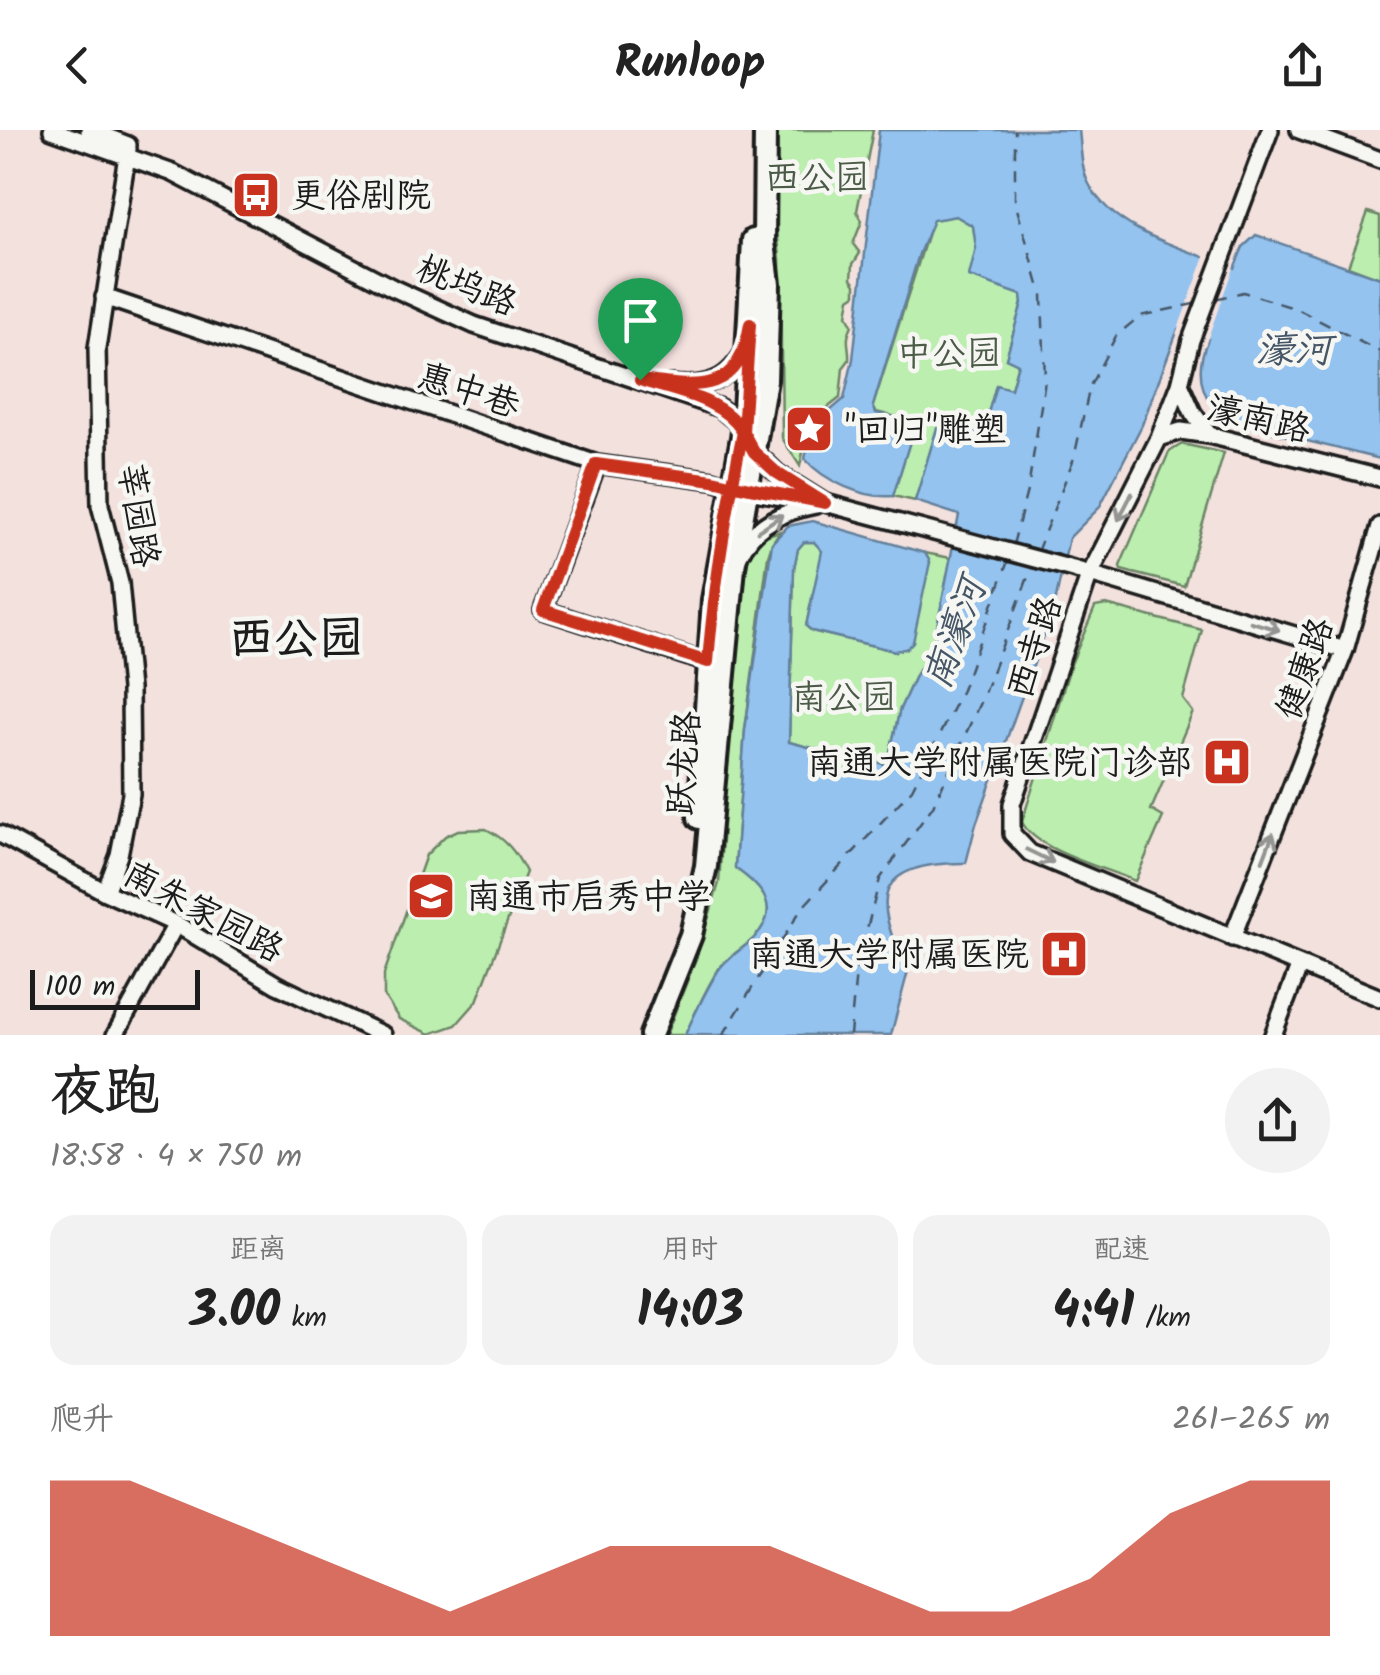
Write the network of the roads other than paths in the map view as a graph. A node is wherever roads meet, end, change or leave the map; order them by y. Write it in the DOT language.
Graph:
graph roads {
  1 [pos="52,130"];
  2 [pos="90,130"];
  3 [pos="753,130"];
  4 [pos="765,130"];
  5 [pos="1270,130"];
  6 [pos="1299,130"];
  7 [pos="128,150"];
  8 [pos="1380,160"];
  9 [pos="104,297"];
  10 [pos="750,324"];
  11 [pos="640,380"];
  12 [pos="1180,384"];
  13 [pos="743,432"];
  14 [pos="1208,434"];
  15 [pos="1160,438"];
  16 [pos="754,452"];
  17 [pos="596,464"];
  18 [pos="1380,478"];
  19 [pos="740,488"];
  20 [pos="825,503"];
  21 [pos="1380,526"];
  22 [pos="734,567"];
  23 [pos="1081,573"];
  24 [pos="1345,650"];
  25 [pos="708,662"];
  26 [pos="0,834"];
  27 [pos="106,892"];
  28 [pos="176,924"];
  29 [pos="1232,938"];
  30 [pos="1300,967"];
  31 [pos="1380,998"];
  32 [pos="115,1035"];
  33 [pos="384,1035"];
  34 [pos="638,1035"];
  35 [pos="651,1035"];
  36 [pos="1273,1035"];
  1 -- 7 [label="street, 桃坞路"];
  2 -- 7 [label="street, 桃坞路"];
  3 -- 10 [label="main road, 跃龙路"];
  4 -- 16 [label="main road, 跃龙路"];
  5 -- 12 [label="street"];
  6 -- 8 [label="street"];
  7 -- 9 [label="street, 莘园路"];
  7 -- 11 [label="street, 桃坞路"];
  9 -- 17 [label="street, 惠中巷"];
  9 -- 27 [label="street, 莘园路"];
  10 -- 11 [label="street"];
  10 -- 13 [label="main road, 跃龙路"];
  11 -- 13 [label="street, 桃坞路"];
  12 -- 14 [label="street"];
  12 -- 15 [label="street"];
  13 -- 16 [label="street"];
  13 -- 19 [label="main road, 跃龙路"];
  14 -- 15 [label="street, 濠南路"];
  14 -- 18 [label="street, 濠南路"];
  15 -- 23 [label="street, 濠南路, one-way"];
  16 -- 19 [label="main road, 跃龙路"];
  16 -- 20 [label="street"];
  17 -- 19 [label="street, 惠中巷"];
  17 -- 25 [label="street"];
  19 -- 20 [label="street, 惠中巷"];
  19 -- 22 [label="main road, 跃龙路"];
  19 -- 25 [label="main road, 跃龙路"];
  22 -- 20 [label="street, one-way"];
  20 -- 23 [label="street"];
  21 -- 24 [label="street, 健康路"];
  22 -- 35 [label="main road, 跃龙路"];
  23 -- 24 [label="street, 西寺路, one-way"];
  23 -- 29 [label="street, 西寺路, one-way"];
  29 -- 24 [label="street, 健康路, one-way"];
  25 -- 34 [label="main road, 跃龙路"];
  26 -- 27 [label="street, 南朱家园路"];
  27 -- 28 [label="street, 南朱家园路"];
  28 -- 32 [label="street"];
  28 -- 33 [label="street, 南朱家园路"];
  29 -- 30 [label="street, 西寺路"];
  30 -- 31 [label="street, 西寺路"];
  30 -- 36 [label="street"];
}
